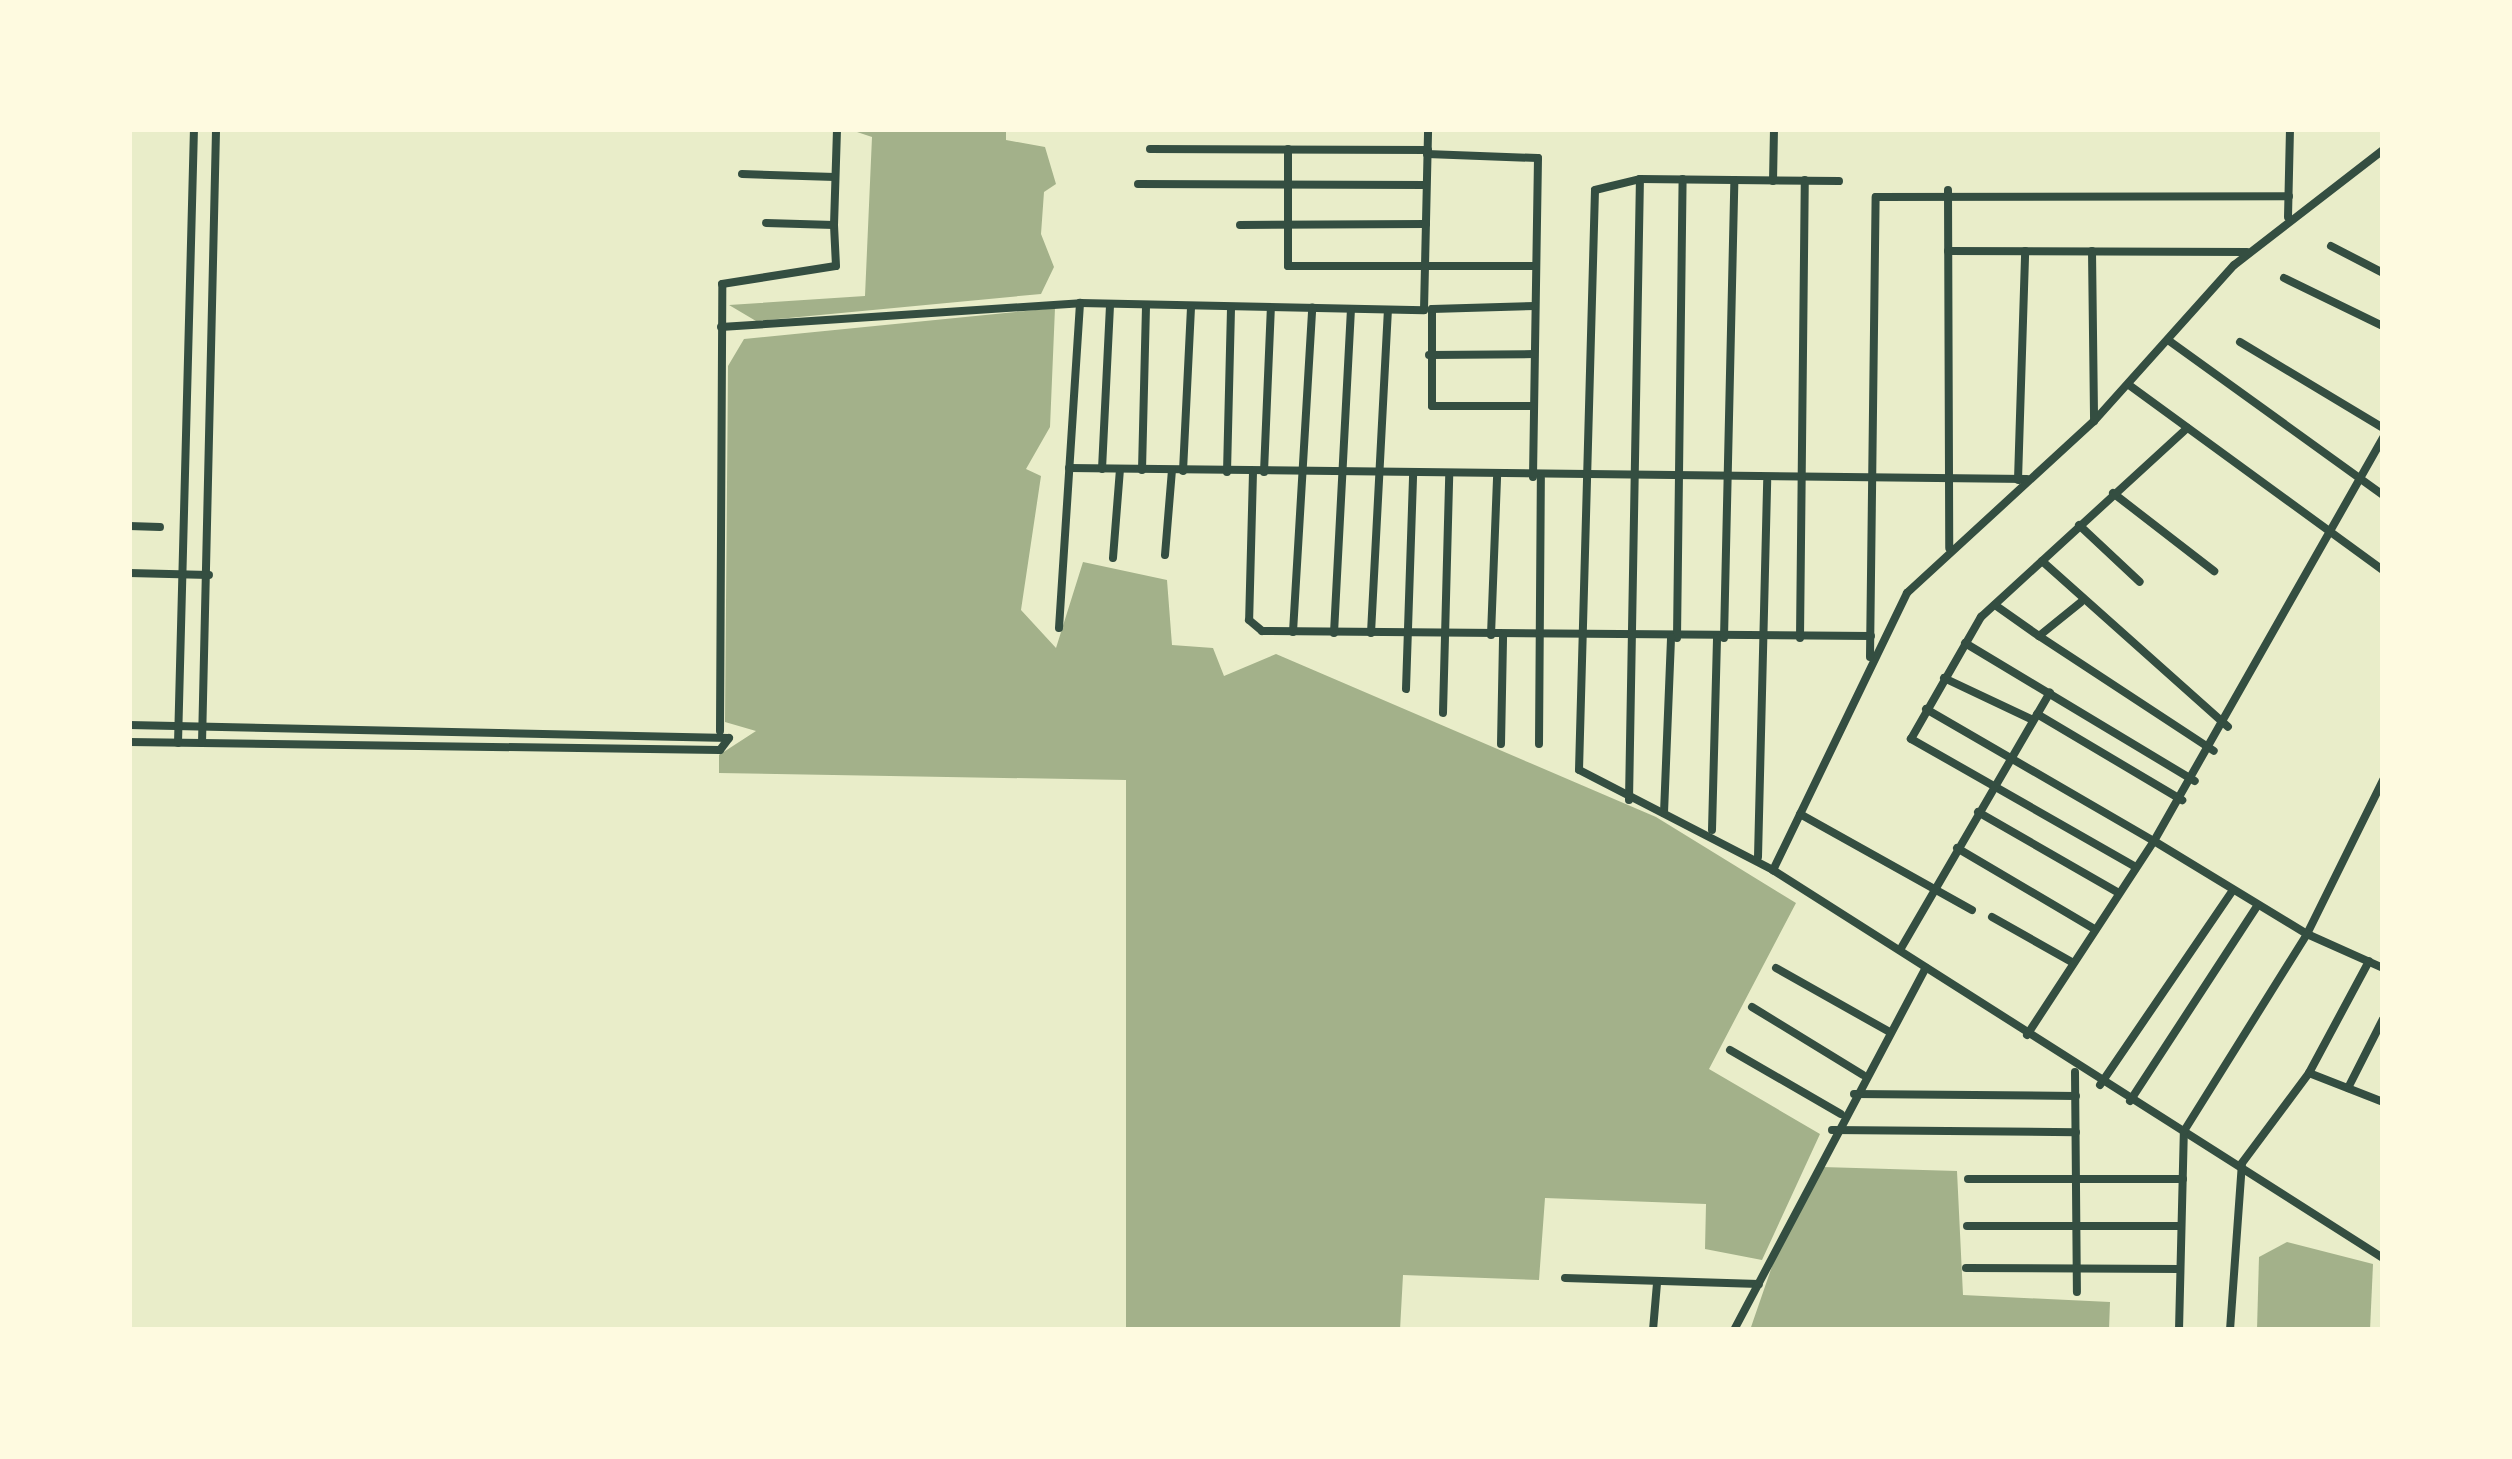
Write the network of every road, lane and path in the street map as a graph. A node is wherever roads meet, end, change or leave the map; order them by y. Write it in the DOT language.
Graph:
graph roads {
  1 [pos="194,129"];
  2 [pos="216,129"];
  3 [pos="837,129"];
  4 [pos="1428,129"];
  5 [pos="1774,129"];
  6 [pos="2290,129"];
  7 [pos="1150,149"];
  8 [pos="1288,149"];
  9 [pos="2383,150"];
  10 [pos="1427,152"];
  11 [pos="742,174"];
  12 [pos="835,177"];
  13 [pos="1640,178"];
  14 [pos="1683,179"];
  15 [pos="1804,180"];
  16 [pos="1734,181"];
  17 [pos="1839,181"];
  18 [pos="1773,182"];
  19 [pos="1138,184"];
  20 [pos="1426,185"];
  21 [pos="1287,187"];
  22 [pos="1948,190"];
  23 [pos="2289,196"];
  24 [pos="2288,218"];
  25 [pos="766,223"];
  26 [pos="1286,224"];
  27 [pos="1426,224"];
  28 [pos="193,225"];
  29 [pos="834,225"];
  30 [pos="214,226"];
  31 [pos="1240,226"];
  32 [pos="2331,246"];
  33 [pos="1948,251"];
  34 [pos="2025,251"];
  35 [pos="2092,251"];
  36 [pos="2249,252"];
  37 [pos="1425,266"];
  38 [pos="1535,266"];
  39 [pos="2383,274"];
  40 [pos="2284,278"];
  41 [pos="1080,303"];
  42 [pos="1110,304"];
  43 [pos="1146,304"];
  44 [pos="1191,306"];
  45 [pos="1534,306"];
  46 [pos="1231,307"];
  47 [pos="1271,308"];
  48 [pos="1312,308"];
  49 [pos="1351,309"];
  50 [pos="1388,310"];
  51 [pos="1428,310"];
  52 [pos="2383,326"];
  53 [pos="721,328"];
  54 [pos="2168,340"];
  55 [pos="2240,342"];
  56 [pos="1534,354"];
  57 [pos="1429,355"];
  58 [pos="2129,385"];
  59 [pos="1532,406"];
  60 [pos="2094,421"];
  61 [pos="2188,428"];
  62 [pos="2383,428"];
  63 [pos="2383,437"];
  64 [pos="1069,468"];
  65 [pos="1102,469"];
  66 [pos="1120,469"];
  67 [pos="1142,470"];
  68 [pos="1172,470"];
  69 [pos="1184,471"];
  70 [pos="1227,472"];
  71 [pos="1259,472"];
  72 [pos="1301,473"];
  73 [pos="1345,474"];
  74 [pos="1378,475"];
  75 [pos="1413,475"];
  76 [pos="1449,476"];
  77 [pos="1497,477"];
  78 [pos="1537,478"];
  79 [pos="1589,478"];
  80 [pos="1636,479"];
  81 [pos="2031,479"];
  82 [pos="1730,480"];
  83 [pos="1948,480"];
  84 [pos="2018,480"];
  85 [pos="1681,481"];
  86 [pos="1767,481"];
  87 [pos="1803,481"];
  88 [pos="1877,481"];
  89 [pos="2358,481"];
  90 [pos="2113,493"];
  91 [pos="2383,495"];
  92 [pos="2079,525"];
  93 [pos="129,526"];
  94 [pos="160,526"];
  95 [pos="2334,530"];
  96 [pos="1949,550"];
  97 [pos="1165,555"];
  98 [pos="1113,558"];
  99 [pos="2042,561"];
  100 [pos="2383,570"];
  101 [pos="2214,571"];
  102 [pos="129,573"];
  103 [pos="209,575"];
  104 [pos="185,576"];
  105 [pos="2140,582"];
  106 [pos="2081,602"];
  107 [pos="1995,604"];
  108 [pos="1059,628"];
  109 [pos="1293,632"];
  110 [pos="1334,633"];
  111 [pos="1371,633"];
  112 [pos="1408,634"];
  113 [pos="1445,634"];
  114 [pos="1491,635"];
  115 [pos="1503,635"];
  116 [pos="1539,635"];
  117 [pos="2039,635"];
  118 [pos="1587,636"];
  119 [pos="1870,636"];
  120 [pos="1633,637"];
  121 [pos="1674,638"];
  122 [pos="1720,638"];
  123 [pos="1766,638"];
  124 [pos="1800,638"];
  125 [pos="1965,643"];
  126 [pos="1870,659"];
  127 [pos="1944,678"];
  128 [pos="1406,689"];
  129 [pos="2050,692"];
  130 [pos="1926,709"];
  131 [pos="1443,713"];
  132 [pos="2035,717"];
  133 [pos="129,725"];
  134 [pos="179,726"];
  135 [pos="202,726"];
  136 [pos="2228,727"];
  137 [pos="310,728"];
  138 [pos="590,730"];
  139 [pos="720,731"];
  140 [pos="129,742"];
  141 [pos="178,742"];
  142 [pos="202,743"];
  143 [pos="1501,744"];
  144 [pos="1539,744"];
  145 [pos="310,746"];
  146 [pos="590,750"];
  147 [pos="2012,752"];
  148 [pos="2214,752"];
  149 [pos="2383,780"];
  150 [pos="2194,781"];
  151 [pos="1994,786"];
  152 [pos="1629,800"];
  153 [pos="2182,800"];
  154 [pos="1978,812"];
  155 [pos="1664,813"];
  156 [pos="1800,814"];
  157 [pos="1712,830"];
  158 [pos="2154,842"];
  159 [pos="1957,848"];
  160 [pos="1758,857"];
  161 [pos="2134,866"];
  162 [pos="1773,870"];
  163 [pos="1938,887"];
  164 [pos="2233,890"];
  165 [pos="2117,892"];
  166 [pos="2258,905"];
  167 [pos="1972,910"];
  168 [pos="1992,916"];
  169 [pos="2093,928"];
  170 [pos="2307,934"];
  171 [pos="1900,950"];
  172 [pos="2072,962"];
  173 [pos="2369,962"];
  174 [pos="1776,968"];
  175 [pos="1927,968"];
  176 [pos="2383,968"];
  177 [pos="1752,1007"];
  178 [pos="2383,1019"];
  179 [pos="1888,1031"];
  180 [pos="2027,1035"];
  181 [pos="1730,1049"];
  182 [pos="2075,1071"];
  183 [pos="2308,1073"];
  184 [pos="1863,1075"];
  185 [pos="2100,1085"];
  186 [pos="2348,1088"];
  187 [pos="1852,1094"];
  188 [pos="2076,1096"];
  189 [pos="2130,1101"];
  190 [pos="2383,1102"];
  191 [pos="1841,1114"];
  192 [pos="1832,1130"];
  193 [pos="2184,1131"];
  194 [pos="2076,1132"];
  195 [pos="2242,1163"];
  196 [pos="1968,1179"];
  197 [pos="2077,1179"];
  198 [pos="2182,1180"];
  199 [pos="1967,1226"];
  200 [pos="2181,1226"];
  201 [pos="2076,1227"];
  202 [pos="2383,1258"];
  203 [pos="2077,1266"];
  204 [pos="1966,1268"];
  205 [pos="2180,1268"];
  206 [pos="1565,1277"];
  207 [pos="1657,1283"];
  208 [pos="1759,1284"];
  209 [pos="2077,1292"];
  210 [pos="1653,1330"];
  211 [pos="1734,1330"];
  212 [pos="2179,1330"];
  213 [pos="2230,1330"];
  1 -- 28 [label="street"];
  2 -- 30 [label="street"];
  3 -- 12 [label="street"];
  4 -- 10 [label="street"];
  5 -- 18 [label="street"];
  6 -- 23 [label="street"];
  7 -- 8 [label="street"];
  8 -- 10 [label="street"];
  8 -- 21 [label="street"];
  9 -- 24 [label="street"];
  10 -- 20 [label="street"];
  10 -- 38 [label="street"];
  11 -- 12 [label="street"];
  12 -- 29 [label="street"];
  13 -- 14 [label="street"];
  13 -- 79 [label="street"];
  13 -- 80 [label="street"];
  14 -- 16 [label="street"];
  14 -- 85 [label="street"];
  15 -- 17 [label="street"];
  15 -- 18 [label="street"];
  15 -- 87 [label="street"];
  16 -- 18 [label="street"];
  16 -- 82 [label="street"];
  19 -- 21 [label="street"];
  20 -- 21 [label="street"];
  20 -- 27 [label="street"];
  21 -- 26 [label="street"];
  22 -- 23 [label="street"];
  22 -- 33 [label="street"];
  22 -- 88 [label="street"];
  23 -- 24 [label="street"];
  24 -- 36 [label="street"];
  25 -- 29 [label="street"];
  26 -- 27 [label="street"];
  26 -- 31 [label="street"];
  26 -- 37 [label="street"];
  27 -- 37 [label="street"];
  28 -- 30 [label="street"];
  28 -- 104 [label="street"];
  29 -- 53 [label="street"];
  30 -- 103 [label="street"];
  32 -- 39 [label="street"];
  33 -- 34 [label="street"];
  33 -- 83 [label="street"];
  34 -- 35 [label="street"];
  34 -- 84 [label="street"];
  35 -- 36 [label="street"];
  35 -- 60 [label="street"];
  36 -- 54 [label="street"];
  37 -- 38 [label="street"];
  37 -- 51 [label="street"];
  38 -- 45 [label="street"];
  40 -- 52 [label="street"];
  41 -- 42 [label="street"];
  41 -- 53 [label="street"];
  41 -- 64 [label="street"];
  42 -- 43 [label="street"];
  42 -- 65 [label="street"];
  43 -- 44 [label="street"];
  43 -- 67 [label="street"];
  44 -- 46 [label="street"];
  44 -- 69 [label="street"];
  45 -- 51 [label="street"];
  45 -- 56 [label="street"];
  46 -- 47 [label="street"];
  46 -- 70 [label="street"];
  47 -- 48 [label="street"];
  47 -- 71 [label="street"];
  48 -- 49 [label="street"];
  48 -- 72 [label="street"];
  49 -- 50 [label="street"];
  49 -- 73 [label="street"];
  50 -- 51 [label="street"];
  50 -- 74 [label="street"];
  51 -- 57 [label="street"];
  53 -- 139 [label="street"];
  54 -- 58 [label="street"];
  54 -- 89 [label="street"];
  55 -- 62 [label="street"];
  56 -- 57 [label="street"];
  56 -- 59 [label="street"];
  57 -- 59 [label="street"];
  58 -- 60 [label="street"];
  58 -- 61 [label="street"];
  59 -- 78 [label="street"];
  60 -- 81 [label="street"];
  61 -- 90 [label="street"];
  61 -- 95 [label="street"];
  63 -- 89 [label="street"];
  64 -- 65 [label="street"];
  64 -- 108 [label="street"];
  65 -- 66 [label="street"];
  66 -- 67 [label="street"];
  66 -- 98 [label="street"];
  67 -- 68 [label="street"];
  68 -- 69 [label="street"];
  68 -- 97 [label="street"];
  69 -- 70 [label="street"];
  70 -- 71 [label="street"];
  71 -- 72 [label="street"];
  71 -- 109 [label="street"];
  72 -- 73 [label="street"];
  72 -- 109 [label="street"];
  73 -- 74 [label="street"];
  73 -- 110 [label="street"];
  74 -- 75 [label="street"];
  74 -- 111 [label="street"];
  75 -- 76 [label="street"];
  75 -- 112 [label="street"];
  76 -- 77 [label="street"];
  76 -- 113 [label="street"];
  77 -- 78 [label="street"];
  77 -- 114 [label="street"];
  78 -- 79 [label="street"];
  78 -- 116 [label="street"];
  79 -- 80 [label="street"];
  79 -- 118 [label="street"];
  80 -- 85 [label="street"];
  80 -- 120 [label="street"];
  81 -- 84 [label="street"];
  81 -- 96 [label="street"];
  82 -- 85 [label="street"];
  82 -- 86 [label="street"];
  82 -- 122 [label="street"];
  83 -- 84 [label="street"];
  83 -- 88 [label="street"];
  83 -- 96 [label="street"];
  85 -- 121 [label="street"];
  86 -- 87 [label="street"];
  86 -- 123 [label="street"];
  87 -- 88 [label="street"];
  87 -- 124 [label="street"];
  88 -- 119 [label="street"];
  89 -- 91 [label="street"];
  89 -- 95 [label="street"];
  90 -- 92 [label="street"];
  90 -- 101 [label="street"];
  92 -- 99 [label="street"];
  92 -- 105 [label="street"];
  93 -- 94 [label="street"];
  95 -- 100 [label="street"];
  95 -- 136 [label="street"];
  96 -- 126 [label="street"];
  99 -- 106 [label="street"];
  99 -- 107 [label="street"];
  102 -- 104 [label="street"];
  103 -- 104 [label="street"];
  103 -- 135 [label="street"];
  104 -- 134 [label="street"];
  106 -- 117 [label="street"];
  106 -- 136 [label="street"];
  107 -- 117 [label="street"];
  107 -- 125 [label="street"];
  109 -- 110 [label="street"];
  110 -- 111 [label="street"];
  111 -- 112 [label="street"];
  112 -- 113 [label="street"];
  112 -- 128 [label="street"];
  113 -- 114 [label="street"];
  113 -- 131 [label="street"];
  114 -- 115 [label="street"];
  115 -- 116 [label="street"];
  115 -- 143 [label="street"];
  116 -- 118 [label="street"];
  116 -- 144 [label="street"];
  117 -- 148 [label="street"];
  118 -- 120 [label="street"];
  118 -- 152 [label="street"];
  119 -- 124 [label="street"];
  119 -- 126 [label="street"];
  120 -- 121 [label="street"];
  120 -- 152 [label="street"];
  121 -- 122 [label="street"];
  121 -- 155 [label="street"];
  122 -- 123 [label="street"];
  122 -- 157 [label="street"];
  123 -- 124 [label="street"];
  123 -- 160 [label="street"];
  125 -- 127 [label="street"];
  125 -- 129 [label="street"];
  126 -- 156 [label="street"];
  127 -- 130 [label="street"];
  127 -- 132 [label="street"];
  129 -- 132 [label="street"];
  129 -- 150 [label="street"];
  130 -- 147 [label="street"];
  130 -- 151 [label="street"];
  132 -- 147 [label="street"];
  132 -- 153 [label="street"];
  133 -- 134 [label="street"];
  134 -- 135 [label="street"];
  134 -- 141 [label="street"];
  135 -- 137 [label="street"];
  135 -- 142 [label="street"];
  136 -- 148 [label="street"];
  137 -- 138 [label="street"];
  137 -- 145 [label="street"];
  138 -- 139 [label="street"];
  138 -- 146 [label="street"];
  139 -- 146 [label="street"];
  140 -- 141 [label="street"];
  141 -- 142 [label="street"];
  142 -- 145 [label="street"];
  145 -- 146 [label="street"];
  147 -- 151 [label="street"];
  147 -- 158 [label="street"];
  148 -- 150 [label="street"];
  149 -- 170 [label="street"];
  150 -- 153 [label="street"];
  151 -- 154 [label="street"];
  151 -- 161 [label="street"];
  152 -- 155 [label="street"];
  153 -- 158 [label="street"];
  154 -- 159 [label="street"];
  154 -- 165 [label="street"];
  155 -- 157 [label="street"];
  156 -- 162 [label="street"];
  156 -- 163 [label="street"];
  157 -- 160 [label="street"];
  158 -- 161 [label="street"];
  158 -- 164 [label="street"];
  159 -- 163 [label="street"];
  159 -- 169 [label="street"];
  160 -- 162 [label="street"];
  161 -- 165 [label="street"];
  162 -- 171 [label="street"];
  163 -- 167 [label="street"];
  163 -- 171 [label="street"];
  164 -- 166 [label="street"];
  164 -- 185 [label="street"];
  165 -- 169 [label="street"];
  166 -- 170 [label="street"];
  166 -- 189 [label="street"];
  168 -- 172 [label="street"];
  169 -- 172 [label="street"];
  170 -- 173 [label="street"];
  170 -- 193 [label="street"];
  171 -- 175 [label="street"];
  172 -- 180 [label="street"];
  173 -- 176 [label="street"];
  173 -- 183 [label="street"];
  174 -- 179 [label="street"];
  175 -- 179 [label="street"];
  175 -- 180 [label="street"];
  177 -- 184 [label="street"];
  178 -- 186 [label="street"];
  179 -- 184 [label="street"];
  180 -- 182 [label="street"];
  181 -- 191 [label="street"];
  182 -- 185 [label="street"];
  182 -- 188 [label="street"];
  183 -- 186 [label="street"];
  183 -- 195 [label="street"];
  184 -- 187 [label="street"];
  185 -- 189 [label="street"];
  186 -- 190 [label="street"];
  187 -- 188 [label="street"];
  187 -- 191 [label="street"];
  188 -- 194 [label="street"];
  189 -- 193 [label="street"];
  191 -- 192 [label="street"];
  192 -- 194 [label="street"];
  192 -- 208 [label="street"];
  193 -- 195 [label="street"];
  193 -- 198 [label="street"];
  194 -- 197 [label="street"];
  195 -- 202 [label="street"];
  195 -- 213 [label="street"];
  196 -- 197 [label="street"];
  197 -- 198 [label="street"];
  197 -- 201 [label="street"];
  198 -- 200 [label="street"];
  199 -- 201 [label="street"];
  200 -- 201 [label="street"];
  200 -- 205 [label="street"];
  201 -- 203 [label="street"];
  203 -- 204 [label="street"];
  203 -- 205 [label="street"];
  203 -- 209 [label="street"];
  205 -- 212 [label="street"];
  206 -- 207 [label="street"];
  207 -- 208 [label="street"];
  207 -- 210 [label="street"];
  208 -- 211 [label="street"];
}
